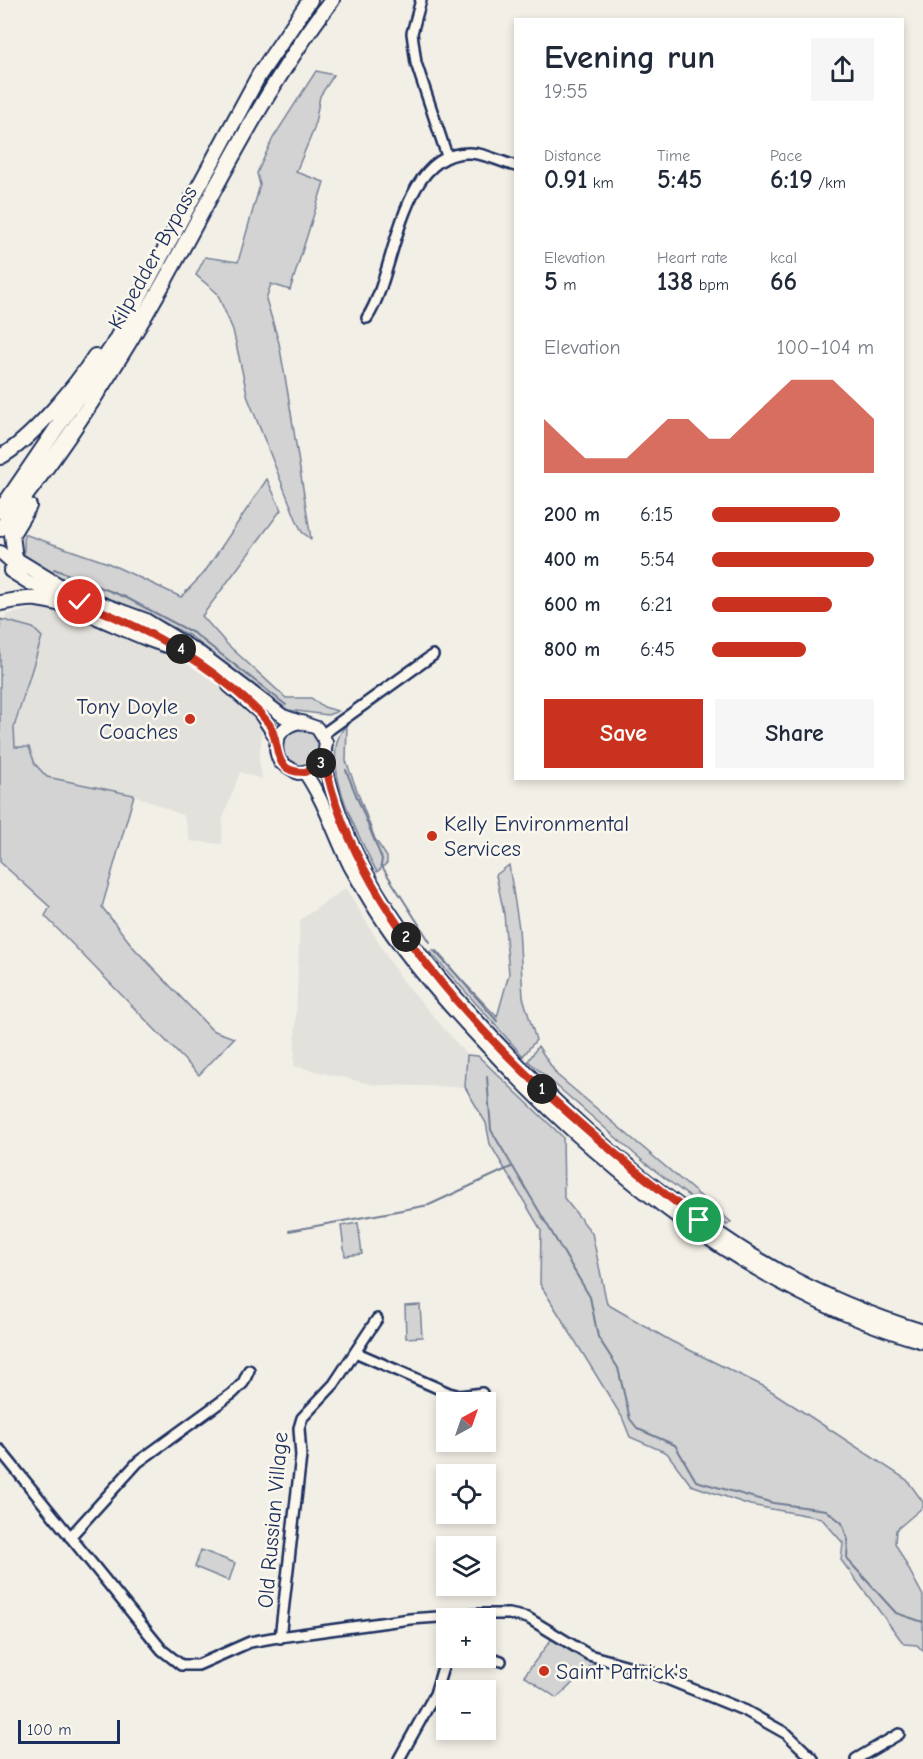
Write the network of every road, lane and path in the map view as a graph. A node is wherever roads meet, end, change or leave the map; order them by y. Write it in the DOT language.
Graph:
graph roads {
  1 [pos="310,0"];
  2 [pos="332,0"];
  3 [pos="421,0"];
  4 [pos="447,156"];
  5 [pos="514,165"];
  6 [pos="188,205"];
  7 [pos="164,281"];
  8 [pos="367,318"];
  9 [pos="0,457"];
  10 [pos="8,508"];
  11 [pos="0,529"];
  12 [pos="0,552"];
  13 [pos="0,562"];
  14 [pos="64,589"];
  15 [pos="0,603"];
  16 [pos="178,648"];
  17 [pos="433,655"];
  18 [pos="303,722"];
  19 [pos="323,734"];
  20 [pos="277,739"];
  21 [pos="324,758"];
  22 [pos="305,772"];
  23 [pos="377,1319"];
  24 [pos="923,1332"];
  25 [pos="923,1342"];
  26 [pos="355,1352"];
  27 [pos="249,1370"];
  28 [pos="447,1392"];
  29 [pos="0,1450"];
  30 [pos="70,1538"];
  31 [pos="496,1615"];
  32 [pos="436,1618"];
  33 [pos="280,1638"];
  34 [pos="496,1659"];
  35 [pos="501,1661"];
  36 [pos="443,1668"];
  37 [pos="899,1734"];
  38 [pos="399,1759"];
  39 [pos="813,1759"];
  40 [pos="856,1759"];
  1 -- 6 [label="highway, Kilpedder Bypass"];
  2 -- 7 [label="highway, Kilpedder Bypass"];
  3 -- 4 [label="street"];
  4 -- 5 [label="street"];
  4 -- 8 [label="street"];
  6 -- 9 [label="highway"];
  6 -- 10 [label="highway, Kilpedder Bypass"];
  7 -- 10 [label="highway, Kilpedder Bypass"];
  7 -- 14 [label="highway"];
  10 -- 11 [label="highway, Kilpedder Bypass"];
  12 -- 14 [label="main road"];
  13 -- 16 [label="main road"];
  14 -- 18 [label="main road"];
  15 -- 16 [label="highway"];
  16 -- 20 [label="main road"];
  17 -- 19 [label="street"];
  18 -- 19 [label="main road"];
  18 -- 20 [label="main road"];
  19 -- 21 [label="main road"];
  20 -- 22 [label="main road"];
  21 -- 22 [label="main road"];
  21 -- 24 [label="main road"];
  22 -- 25 [label="main road"];
  23 -- 26 [label="street, Old Russian Village"];
  26 -- 28 [label="street"];
  26 -- 33 [label="street, Old Russian Village"];
  27 -- 30 [label="street"];
  29 -- 30 [label="street"];
  30 -- 33 [label="street"];
  31 -- 39 [label="street"];
  32 -- 33 [label="street"];
  34 -- 35 [label="street"];
  36 -- 38 [label="street"];
  37 -- 40 [label="street"];
}
